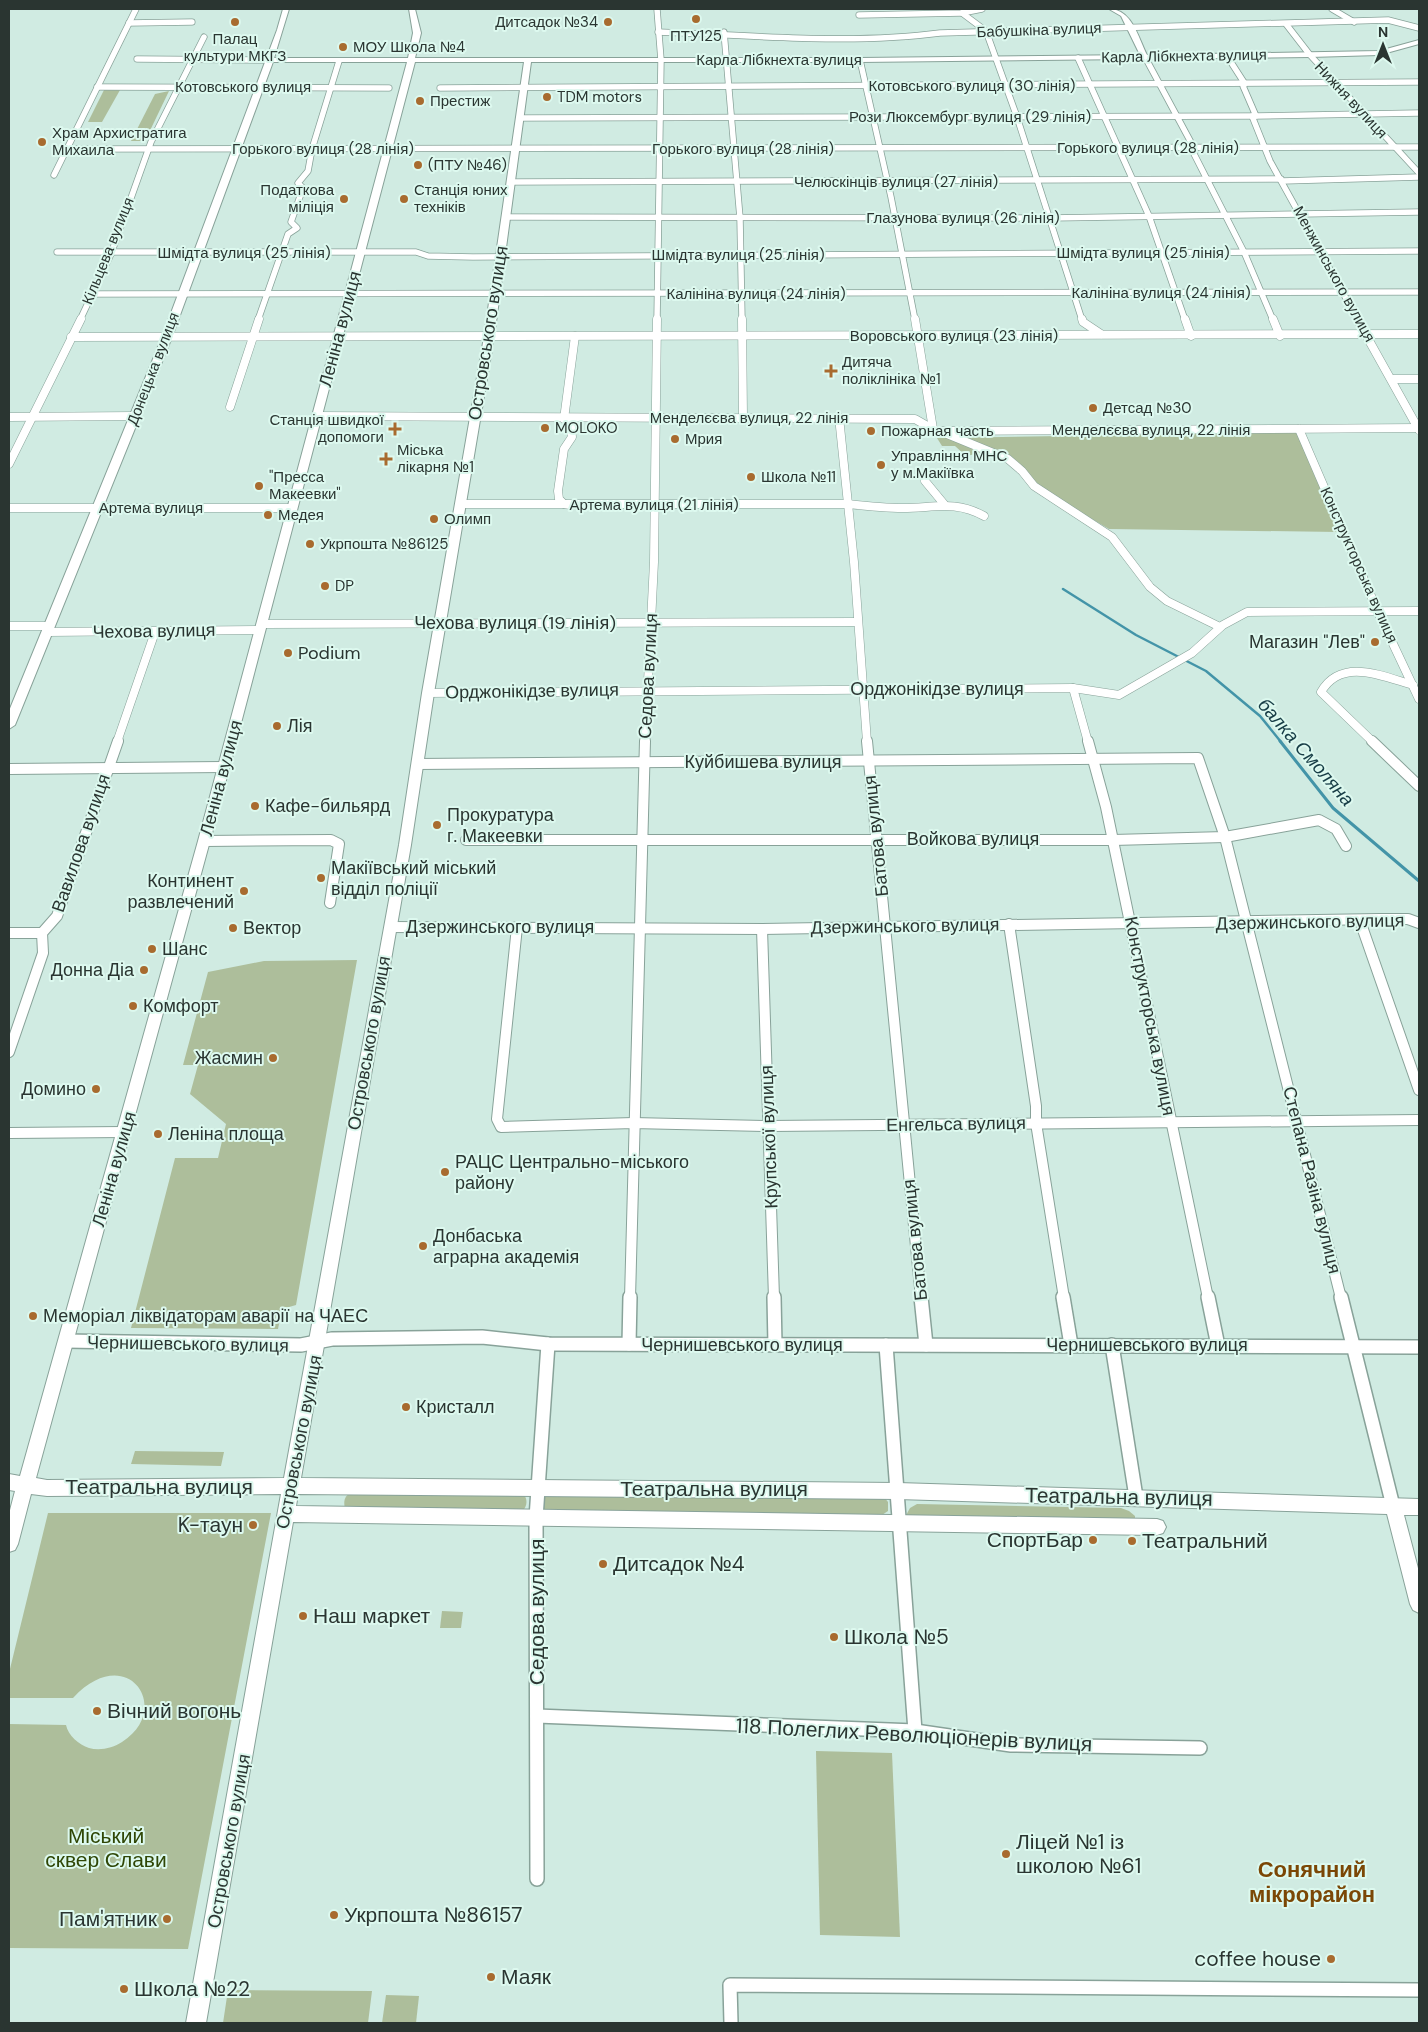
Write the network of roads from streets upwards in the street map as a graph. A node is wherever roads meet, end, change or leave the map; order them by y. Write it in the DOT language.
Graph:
graph roads {
  1 [pos="136,9"];
  2 [pos="286,9"];
  3 [pos="412,9"];
  4 [pos="657,9"];
  5 [pos="982,9"];
  6 [pos="1112,9"];
  7 [pos="1332,9"];
  8 [pos="962,13"];
  9 [pos="858,15"];
  10 [pos="192,22"];
  11 [pos="1354,22"];
  12 [pos="129,23"];
  13 [pos="1286,24"];
  14 [pos="1131,28"];
  15 [pos="1419,28"];
  16 [pos="986,31"];
  17 [pos="658,32"];
  18 [pos="724,32"];
  19 [pos="204,37"];
  20 [pos="1419,42"];
  21 [pos="1310,55"];
  22 [pos="1227,56"];
  23 [pos="1145,57"];
  24 [pos="1078,58"];
  25 [pos="137,59"];
  26 [pos="997,59"];
  27 [pos="194,60"];
  28 [pos="270,60"];
  29 [pos="661,60"];
  30 [pos="727,60"];
  31 [pos="860,60"];
  32 [pos="339,61"];
  33 [pos="412,61"];
  34 [pos="528,61"];
  35 [pos="1419,82"];
  36 [pos="1245,84"];
  37 [pos="1336,84"];
  38 [pos="1091,85"];
  39 [pos="1162,85"];
  40 [pos="867,86"];
  41 [pos="1006,86"];
  42 [pos="97,87"];
  43 [pos="177,87"];
  44 [pos="260,87"];
  45 [pos="661,87"];
  46 [pos="729,87"];
  47 [pos="330,88"];
  48 [pos="389,88"];
  49 [pos="440,88"];
  50 [pos="525,88"];
  51 [pos="1419,113"];
  52 [pos="1364,114"];
  53 [pos="1178,116"];
  54 [pos="1254,116"];
  55 [pos="875,117"];
  56 [pos="1017,117"];
  57 [pos="1106,117"];
  58 [pos="521,118"];
  59 [pos="660,118"];
  60 [pos="732,118"];
  61 [pos="1396,147"];
  62 [pos="1419,147"];
  63 [pos="312,148"];
  64 [pos="388,148"];
  65 [pos="883,148"];
  66 [pos="1028,148"];
  67 [pos="1118,148"];
  68 [pos="1194,148"];
  69 [pos="1265,148"];
  70 [pos="68,149"];
  71 [pos="148,149"];
  72 [pos="237,149"];
  73 [pos="517,149"];
  74 [pos="660,149"];
  75 [pos="734,149"];
  76 [pos="1419,173"];
  77 [pos="54,175"];
  78 [pos="1419,177"];
  79 [pos="1281,180"];
  80 [pos="1134,181"];
  81 [pos="1208,181"];
  82 [pos="512,182"];
  83 [pos="660,182"];
  84 [pos="737,182"];
  85 [pos="890,182"];
  86 [pos="1038,182"];
  87 [pos="1419,212"];
  88 [pos="1225,215"];
  89 [pos="1302,215"];
  90 [pos="1149,216"];
  91 [pos="507,217"];
  92 [pos="659,217"];
  93 [pos="740,218"];
  94 [pos="896,218"];
  95 [pos="1050,218"];
  96 [pos="1419,250"];
  97 [pos="57,252"];
  98 [pos="360,252"];
  99 [pos="1244,252"];
  100 [pos="1322,252"];
  101 [pos="198,253"];
  102 [pos="280,253"];
  103 [pos="1163,253"];
  104 [pos="110,254"];
  105 [pos="1061,254"];
  106 [pos="904,255"];
  107 [pos="500,256"];
  108 [pos="658,256"];
  109 [pos="741,256"];
  110 [pos="1261,292"];
  111 [pos="1419,292"];
  112 [pos="1177,293"];
  113 [pos="1342,293"];
  114 [pos="92,294"];
  115 [pos="182,294"];
  116 [pos="267,294"];
  117 [pos="349,294"];
  118 [pos="495,294"];
  119 [pos="658,294"];
  120 [pos="742,294"];
  121 [pos="911,294"];
  122 [pos="1074,294"];
  123 [pos="1083,322"];
  124 [pos="1367,334"];
  125 [pos="1419,334"];
  126 [pos="253,336"];
  127 [pos="338,336"];
  128 [pos="575,336"];
  129 [pos="657,336"];
  130 [pos="918,336"];
  131 [pos="1077,336"];
  132 [pos="1106,336"];
  133 [pos="1191,336"];
  134 [pos="1280,336"];
  135 [pos="71,337"];
  136 [pos="166,337"];
  137 [pos="489,337"];
  138 [pos="742,337"];
  139 [pos="1419,379"];
  140 [pos="1393,380"];
  141 [pos="230,407"];
  142 [pos="33,416"];
  143 [pos="135,416"];
  144 [pos="317,416"];
  145 [pos="9,417"];
  146 [pos="476,418"];
  147 [pos="567,418"];
  148 [pos="656,418"];
  149 [pos="743,418"];
  150 [pos="839,418"];
  151 [pos="933,428"];
  152 [pos="1299,429"];
  153 [pos="1419,429"];
  154 [pos="941,431"];
  155 [pos="9,464"];
  156 [pos="925,481"];
  157 [pos="461,504"];
  158 [pos="848,504"];
  159 [pos="944,504"];
  160 [pos="655,505"];
  161 [pos="576,506"];
  162 [pos="9,508"];
  163 [pos="98,508"];
  164 [pos="292,508"];
  165 [pos="984,516"];
  166 [pos="1419,611"];
  167 [pos="1378,612"];
  168 [pos="650,622"];
  169 [pos="857,622"];
  170 [pos="441,624"];
  171 [pos="9,626"];
  172 [pos="261,627"];
  173 [pos="1220,627"];
  174 [pos="49,629"];
  175 [pos="155,632"];
  176 [pos="1413,685"];
  177 [pos="1073,688"];
  178 [pos="648,690"];
  179 [pos="862,690"];
  180 [pos="428,693"];
  181 [pos="1419,699"];
  182 [pos="9,725"];
  183 [pos="1198,758"];
  184 [pos="1094,759"];
  185 [pos="868,761"];
  186 [pos="644,762"];
  187 [pos="417,764"];
  188 [pos="224,767"];
  189 [pos="107,768"];
  190 [pos="9,769"];
  191 [pos="1419,786"];
  192 [pos="1225,837"];
  193 [pos="643,839"];
  194 [pos="878,839"];
  195 [pos="204,840"];
  196 [pos="466,840"];
  197 [pos="1113,840"];
  198 [pos="1346,846"];
  199 [pos="330,903"];
  200 [pos="1360,921"];
  201 [pos="1132,923"];
  202 [pos="1246,923"];
  203 [pos="1419,923"];
  204 [pos="1009,924"];
  205 [pos="884,926"];
  206 [pos="390,927"];
  207 [pos="517,927"];
  208 [pos="640,927"];
  209 [pos="762,929"];
  210 [pos="9,933"];
  211 [pos="42,933"];
  212 [pos="9,1052"];
  213 [pos="1419,1090"];
  214 [pos="1419,1120"];
  215 [pos="1297,1121"];
  216 [pos="1170,1122"];
  217 [pos="633,1123"];
  218 [pos="1036,1123"];
  219 [pos="769,1126"];
  220 [pos="902,1126"];
  221 [pos="124,1132"];
  222 [pos="9,1133"];
  223 [pos="66,1341"];
  224 [pos="318,1341"];
  225 [pos="548,1344"];
  226 [pos="628,1344"];
  227 [pos="926,1344"];
  228 [pos="1112,1344"];
  229 [pos="775,1345"];
  230 [pos="886,1345"];
  231 [pos="1071,1345"];
  232 [pos="1218,1346"];
  233 [pos="1354,1347"];
  234 [pos="1419,1347"];
  235 [pos="17,1483"];
  236 [pos="290,1486"];
  237 [pos="538,1488"];
  238 [pos="898,1491"];
  239 [pos="1136,1498"];
  240 [pos="1393,1506"];
  241 [pos="1419,1507"];
  242 [pos="285,1514"];
  243 [pos="536,1518"];
  244 [pos="901,1523"];
  245 [pos="1157,1527"];
  246 [pos="9,1544"];
  247 [pos="1419,1604"];
  248 [pos="538,1716"];
  249 [pos="915,1731"];
  250 [pos="1200,1748"];
  251 [pos="537,1879"];
  252 [pos="1419,1990"];
  253 [pos="196,2023"];
  254 [pos="731,2023"];
  1 -- 12 [label="street"];
  2 -- 28 [label="street, Донецька вулиця"];
  3 -- 33 [label="street, Леніна вулиця"];
  4 -- 17 [label="street, Седова вулиця"];
  5 -- 8 [label="street"];
  6 -- 14 [label="street"];
  7 -- 11 [label="street"];
  8 -- 9 [label="street"];
  8 -- 16 [label="street"];
  10 -- 12 [label="street"];
  11 -- 13 [label="street, Бабушкіна вулиця"];
  11 -- 15 [label="street, Бабушкіна вулиця"];
  12 -- 42 [label="street"];
  13 -- 14 [label="street, Бабушкіна вулиця"];
  13 -- 21 [label="street, Нижня вулиця"];
  14 -- 16 [label="street, Бабушкіна вулиця"];
  14 -- 23 [label="street"];
  16 -- 18 [label="street, Бабушкіна вулиця"];
  16 -- 26 [label="street"];
  17 -- 18 [label="street, Бабушкіна вулиця"];
  17 -- 29 [label="street, Седова вулиця"];
  18 -- 30 [label="street"];
  19 -- 27 [label="street, Кільцева вулиця"];
  20 -- 21 [label="street, Карла Лібкнехта вулиця"];
  21 -- 22 [label="street, Карла Лібкнехта вулиця"];
  21 -- 37 [label="street, Нижня вулиця"];
  22 -- 23 [label="street, Карла Лібкнехта вулиця"];
  22 -- 36 [label="street, Менжинського вулиця"];
  23 -- 24 [label="street, Карла Лібкнехта вулиця"];
  23 -- 39 [label="street"];
  24 -- 26 [label="street, Карла Лібкнехта вулиця"];
  24 -- 38 [label="street"];
  25 -- 27 [label="street, Карла Лібкнехта вулиця"];
  26 -- 31 [label="street, Карла Лібкнехта вулиця"];
  26 -- 41 [label="street"];
  27 -- 28 [label="street, Карла Лібкнехта вулиця"];
  27 -- 43 [label="street, Кільцева вулиця"];
  28 -- 32 [label="street, Карла Лібкнехта вулиця"];
  28 -- 44 [label="street, Донецька вулиця"];
  29 -- 30 [label="street, Карла Лібкнехта вулиця"];
  29 -- 34 [label="street, Карла Лібкнехта вулиця"];
  29 -- 45 [label="street, Седова вулиця"];
  30 -- 31 [label="street, Карла Лібкнехта вулиця"];
  30 -- 46 [label="street"];
  31 -- 40 [label="street"];
  32 -- 33 [label="street, Карла Лібкнехта вулиця"];
  32 -- 47 [label="street"];
  33 -- 34 [label="street, Карла Лібкнехта вулиця"];
  33 -- 64 [label="street, Леніна вулиця"];
  34 -- 50 [label="street, Островського вулиця"];
  35 -- 37 [label="street, Котовського вулиця (30 лiнiя)"];
  36 -- 37 [label="street, Котовського вулиця (30 лiнiя)"];
  36 -- 39 [label="street, Котовського вулиця (30 лiнiя)"];
  36 -- 54 [label="street, Менжинського вулиця"];
  37 -- 52 [label="street, Нижня вулиця"];
  38 -- 39 [label="street, Котовського вулиця (30 лiнiя)"];
  38 -- 41 [label="street, Котовського вулиця (30 лiнiя)"];
  38 -- 57 [label="street"];
  39 -- 53 [label="street"];
  40 -- 41 [label="street, Котовського вулиця (30 лiнiя)"];
  40 -- 46 [label="street, Котовського вулиця (30 лiнiя)"];
  40 -- 55 [label="street"];
  41 -- 56 [label="street"];
  42 -- 43 [label="street, Котовського вулиця"];
  42 -- 70 [label="street"];
  43 -- 44 [label="street, Котовського вулиця"];
  43 -- 71 [label="street, Кільцева вулиця"];
  44 -- 47 [label="street, Котовського вулиця"];
  44 -- 72 [label="street, Донецька вулиця"];
  45 -- 46 [label="street, Котовського вулиця (30 лiнiя)"];
  45 -- 50 [label="street, Котовського вулиця (30 лiнiя)"];
  45 -- 59 [label="street, Седова вулиця"];
  46 -- 60 [label="street"];
  47 -- 48 [label="street, Котовського вулиця"];
  47 -- 63 [label="street"];
  49 -- 50 [label="street"];
  50 -- 58 [label="street, Островського вулиця"];
  51 -- 52 [label="street, Рози Люксембург вулиця (29 лiнiя)"];
  52 -- 54 [label="street, Рози Люксембург вулиця (29 лiнiя)"];
  52 -- 61 [label="street, Нижня вулиця"];
  53 -- 54 [label="street, Рози Люксембург вулиця (29 лiнiя)"];
  53 -- 57 [label="street, Рози Люксембург вулиця (29 лiнiя)"];
  53 -- 68 [label="street"];
  54 -- 69 [label="street, Менжинського вулиця"];
  55 -- 56 [label="street, Рози Люксембург вулиця (29 лiнiя)"];
  55 -- 60 [label="street, Рози Люксембург вулиця (29 лiнiя)"];
  55 -- 65 [label="street"];
  56 -- 57 [label="street, Рози Люксембург вулиця (29 лiнiя)"];
  56 -- 66 [label="street"];
  57 -- 67 [label="street"];
  58 -- 59 [label="street, Рози Люксембург вулиця (29 лiнiя)"];
  58 -- 73 [label="street, Островського вулиця"];
  59 -- 60 [label="street, Рози Люксембург вулиця (29 лiнiя)"];
  59 -- 74 [label="street, Седова вулиця"];
  60 -- 75 [label="street"];
  61 -- 62 [label="street, Горького вулиця (28 лiнiя)"];
  61 -- 69 [label="street, Горького вулиця (28 лiнiя)"];
  61 -- 76 [label="street, Нижня вулиця"];
  63 -- 64 [label="street, Горького вулиця (28 лiнiя)"];
  63 -- 72 [label="street, Горького вулиця (28 лiнiя)"];
  63 -- 102 [label="street"];
  64 -- 73 [label="street, Горького вулиця (28 лiнiя)"];
  64 -- 98 [label="street, Леніна вулиця"];
  65 -- 66 [label="street, Горького вулиця (28 лiнiя)"];
  65 -- 75 [label="street, Горького вулиця (28 лiнiя)"];
  65 -- 85 [label="street"];
  66 -- 67 [label="street, Горького вулиця (28 лiнiя)"];
  66 -- 86 [label="street"];
  67 -- 68 [label="street, Горького вулиця (28 лiнiя)"];
  67 -- 80 [label="street"];
  68 -- 69 [label="street, Горького вулиця (28 лiнiя)"];
  68 -- 81 [label="street"];
  69 -- 79 [label="street, Менжинського вулиця"];
  70 -- 71 [label="street, Горького вулиця (28 лiнiя)"];
  70 -- 77 [label="street"];
  71 -- 72 [label="street, Горького вулиця (28 лiнiя)"];
  71 -- 104 [label="street, Кільцева вулиця"];
  72 -- 101 [label="street, Донецька вулиця"];
  73 -- 74 [label="street, Горького вулиця (28 лiнiя)"];
  73 -- 82 [label="street, Островського вулиця"];
  74 -- 75 [label="street, Горького вулиця (28 лiнiя)"];
  74 -- 83 [label="street, Седова вулиця"];
  75 -- 84 [label="street"];
  78 -- 79 [label="street, Челюскінців вулиця (27 лiнiя)"];
  79 -- 81 [label="street, Челюскінців вулиця (27 лiнiя)"];
  79 -- 89 [label="street, Менжинського вулиця"];
  80 -- 81 [label="street, Челюскінців вулиця (27 лiнiя)"];
  80 -- 86 [label="street, Челюскінців вулиця (27 лiнiя)"];
  80 -- 90 [label="street"];
  81 -- 88 [label="street"];
  82 -- 83 [label="street, Челюскінців вулиця (27 лiнiя)"];
  82 -- 91 [label="street, Островського вулиця"];
  83 -- 84 [label="street, Челюскінців вулиця (27 лiнiя)"];
  83 -- 92 [label="street, Седова вулиця"];
  84 -- 85 [label="street, Челюскінців вулиця (27 лiнiя)"];
  84 -- 93 [label="street"];
  85 -- 86 [label="street, Челюскінців вулиця (27 лiнiя)"];
  85 -- 94 [label="street"];
  86 -- 95 [label="street"];
  87 -- 89 [label="street, Глазунова вулиця (26 лiнiя)"];
  88 -- 89 [label="street, Глазунова вулиця (26 лiнiя)"];
  88 -- 90 [label="street, Глазунова вулиця (26 лiнiя)"];
  88 -- 99 [label="street"];
  89 -- 100 [label="street, Менжинського вулиця"];
  90 -- 95 [label="street, Глазунова вулиця (26 лiнiя)"];
  90 -- 103 [label="street"];
  91 -- 92 [label="street, Глазунова вулиця (26 лiнiя)"];
  91 -- 107 [label="street, Островського вулиця"];
  92 -- 93 [label="street, Глазунова вулиця (26 лiнiя)"];
  92 -- 108 [label="street, Седова вулиця"];
  93 -- 94 [label="street, Глазунова вулиця (26 лiнiя)"];
  93 -- 109 [label="street"];
  94 -- 95 [label="street, Глазунова вулиця (26 лiнiя)"];
  94 -- 106 [label="street"];
  95 -- 105 [label="street"];
  96 -- 100 [label="street, Шмідта вулиця (25 лiнiя)"];
  97 -- 104 [label="street, Шмідта вулиця (25 лiнiя)"];
  98 -- 102 [label="street, Шмідта вулиця (25 лiнiя)"];
  98 -- 107 [label="street, Шмідта вулиця (25 лiнiя)"];
  98 -- 117 [label="street, Леніна вулиця"];
  99 -- 100 [label="street, Шмідта вулиця (25 лiнiя)"];
  99 -- 103 [label="street, Шмідта вулиця (25 лiнiя)"];
  99 -- 110 [label="street"];
  100 -- 113 [label="street, Менжинського вулиця"];
  101 -- 102 [label="street, Шмідта вулиця (25 лiнiя)"];
  101 -- 104 [label="street, Шмідта вулиця (25 лiнiя)"];
  101 -- 115 [label="street, Донецька вулиця"];
  102 -- 116 [label="street"];
  103 -- 105 [label="street, Шмідта вулиця (25 лiнiя)"];
  103 -- 112 [label="street"];
  104 -- 114 [label="street, Кільцева вулиця"];
  105 -- 106 [label="street, Шмідта вулиця (25 лiнiя)"];
  105 -- 122 [label="street"];
  106 -- 109 [label="street, Шмідта вулиця (25 лiнiя)"];
  106 -- 121 [label="street"];
  107 -- 108 [label="street, Шмідта вулиця (25 лiнiя)"];
  107 -- 118 [label="street, Островського вулиця"];
  108 -- 109 [label="street, Шмідта вулиця (25 лiнiя)"];
  108 -- 119 [label="street, Седова вулиця"];
  109 -- 120 [label="street"];
  110 -- 112 [label="street, Калініна вулиця (24 лiнiя)"];
  110 -- 113 [label="street, Калініна вулиця (24 лiнiя)"];
  110 -- 134 [label="street"];
  111 -- 113 [label="street, Калініна вулиця (24 лiнiя)"];
  112 -- 122 [label="street, Калініна вулиця (24 лiнiя)"];
  112 -- 133 [label="street"];
  113 -- 124 [label="street, Менжинського вулиця"];
  114 -- 115 [label="street, Калініна вулиця (24 лiнiя)"];
  114 -- 135 [label="street, Кільцева вулиця"];
  115 -- 116 [label="street, Калініна вулиця (24 лiнiя)"];
  115 -- 136 [label="street, Донецька вулиця"];
  116 -- 117 [label="street, Калініна вулиця (24 лiнiя)"];
  116 -- 126 [label="street"];
  117 -- 118 [label="street, Калініна вулиця (24 лiнiя)"];
  117 -- 127 [label="street, Леніна вулиця"];
  118 -- 119 [label="street, Калініна вулиця (24 лiнiя)"];
  118 -- 137 [label="street, Островського вулиця"];
  119 -- 120 [label="street, Калініна вулиця (24 лiнiя)"];
  119 -- 129 [label="street, Седова вулиця"];
  120 -- 121 [label="street, Калініна вулиця (24 лiнiя)"];
  120 -- 138 [label="street"];
  121 -- 122 [label="street, Калініна вулиця (24 лiнiя)"];
  121 -- 130 [label="street"];
  122 -- 123 [label="street"];
  123 -- 131 [label="street"];
  123 -- 132 [label="street"];
  124 -- 125 [label="street, Воровського вулиця (23 лiнiя)"];
  124 -- 134 [label="street, Воровського вулиця (23 лiнiя)"];
  124 -- 140 [label="street, Менжинського вулиця"];
  126 -- 127 [label="street, Воровського вулиця (23 лiнiя)"];
  126 -- 136 [label="street, Воровського вулиця (23 лiнiя)"];
  126 -- 141 [label="street"];
  127 -- 137 [label="street, Воровського вулиця (23 лiнiя)"];
  127 -- 144 [label="street, Леніна вулиця"];
  128 -- 129 [label="street, Воровського вулиця (23 лiнiя)"];
  128 -- 137 [label="street, Воровського вулиця (23 лiнiя)"];
  128 -- 147 [label="street"];
  129 -- 138 [label="street, Воровського вулиця (23 лiнiя)"];
  129 -- 148 [label="street, Седова вулиця"];
  130 -- 131 [label="street, Воровського вулиця (23 лiнiя)"];
  130 -- 138 [label="street, Воровського вулиця (23 лiнiя)"];
  130 -- 151 [label="street"];
  131 -- 132 [label="street, Воровського вулиця (23 лiнiя)"];
  132 -- 133 [label="street, Воровського вулиця (23 лiнiя)"];
  133 -- 134 [label="street, Воровського вулиця (23 лiнiя)"];
  135 -- 136 [label="street, Воровського вулиця (23 лiнiя)"];
  135 -- 142 [label="street, Кільцева вулиця"];
  136 -- 143 [label="street, Донецька вулиця"];
  137 -- 146 [label="street, Островського вулиця"];
  138 -- 149 [label="street"];
  139 -- 140 [label="street"];
  140 -- 153 [label="street, Менжинського вулиця"];
  142 -- 143 [label="street"];
  142 -- 145 [label="street"];
  142 -- 155 [label="street, Кільцева вулиця"];
  143 -- 163 [label="street, Донецька вулиця"];
  144 -- 146 [label="street, Менделєєва вулиця, 22 лінія"];
  144 -- 164 [label="street, Леніна вулиця"];
  146 -- 147 [label="street, Менделєєва вулиця, 22 лінія"];
  146 -- 157 [label="street, Островського вулиця"];
  147 -- 148 [label="street, Менделєєва вулиця, 22 лінія"];
  147 -- 161 [label="street"];
  148 -- 149 [label="street, Менделєєва вулиця, 22 лінія"];
  148 -- 160 [label="street, Седова вулиця"];
  149 -- 150 [label="street, Менделєєва вулиця, 22 лінія"];
  150 -- 151 [label="street, Менделєєва вулиця, 22 лінія"];
  150 -- 158 [label="street, Батова вулиця"];
  151 -- 154 [label="street, Менделєєва вулиця, 22 лінія"];
  152 -- 153 [label="street, Менделєєва вулиця, 22 лінія"];
  152 -- 154 [label="street, Менделєєва вулиця, 22 лінія"];
  152 -- 167 [label="street, Конструкторська вулиця"];
  154 -- 173 [label="street"];
  156 -- 159 [label="street"];
  157 -- 161 [label="street, Артема вулиця (21 лiнiя)"];
  157 -- 170 [label="street, Островського вулиця"];
  158 -- 159 [label="street, Артема вулиця (21 лiнiя)"];
  158 -- 160 [label="street, Артема вулиця (21 лiнiя)"];
  158 -- 169 [label="street, Батова вулиця"];
  159 -- 165 [label="street, Артема вулиця (21 лiнiя)"];
  160 -- 161 [label="street, Артема вулиця (21 лiнiя)"];
  160 -- 168 [label="street, Седова вулиця"];
  162 -- 163 [label="street, Артема вулиця"];
  163 -- 164 [label="street, Артема вулиця"];
  163 -- 174 [label="street, Донецька вулиця"];
  164 -- 172 [label="street, Леніна вулиця"];
  166 -- 167 [label="street, Орджонікідзе вулиця"];
  167 -- 173 [label="street, Орджонікідзе вулиця"];
  167 -- 176 [label="street, Конструкторська вулиця"];
  168 -- 169 [label="street, Чехова вулиця (19 лiнiя)"];
  168 -- 170 [label="street, Чехова вулиця (19 лiнiя)"];
  168 -- 178 [label="street, Седова вулиця"];
  169 -- 179 [label="street, Батова вулиця"];
  170 -- 172 [label="street, Чехова вулиця (19 лiнiя)"];
  170 -- 180 [label="street, Островського вулиця"];
  171 -- 174 [label="street, Чехова вулиця"];
  172 -- 175 [label="street, Чехова вулиця"];
  172 -- 188 [label="street, Леніна вулиця"];
  173 -- 177 [label="street, Орджонікідзе вулиця"];
  174 -- 175 [label="street, Чехова вулиця"];
  174 -- 182 [label="street, Донецька вулиця"];
  175 -- 189 [label="street, Вавилова вулиця"];
  176 -- 181 [label="street, Конструкторська вулиця"];
  176 -- 191 [label="street"];
  177 -- 179 [label="street, Орджонікідзе вулиця"];
  177 -- 184 [label="street, Конструкторська вулиця"];
  178 -- 179 [label="street, Орджонікідзе вулиця"];
  178 -- 180 [label="street, Орджонікідзе вулиця"];
  178 -- 186 [label="street, Седова вулиця"];
  179 -- 185 [label="street, Батова вулиця"];
  180 -- 187 [label="street, Островського вулиця"];
  183 -- 184 [label="street, Куйбишева вулиця"];
  183 -- 192 [label="street, Степана Разіна вулиця"];
  184 -- 185 [label="street, Куйбишева вулиця"];
  184 -- 197 [label="street, Конструкторська вулиця"];
  185 -- 186 [label="street, Куйбишева вулиця"];
  185 -- 194 [label="street, Батова вулиця"];
  186 -- 187 [label="street, Куйбишева вулиця"];
  186 -- 193 [label="street, Седова вулиця"];
  187 -- 206 [label="street, Островського вулиця"];
  188 -- 189 [label="street"];
  188 -- 195 [label="street, Леніна вулиця"];
  189 -- 190 [label="street"];
  189 -- 211 [label="street, Вавилова вулиця"];
  192 -- 197 [label="street, Войкова вулиця"];
  192 -- 198 [label="street, Войкова вулиця"];
  192 -- 202 [label="street, Степана Разіна вулиця"];
  193 -- 194 [label="street, Войкова вулиця"];
  193 -- 196 [label="street, Войкова вулиця"];
  193 -- 208 [label="street, Седова вулиця"];
  194 -- 197 [label="street, Войкова вулиця"];
  194 -- 205 [label="street, Батова вулиця"];
  195 -- 199 [label="street"];
  195 -- 221 [label="street, Леніна вулиця"];
  197 -- 201 [label="street, Конструкторська вулиця"];
  200 -- 202 [label="street, Дзержинського вулиця"];
  200 -- 203 [label="street, Дзержинського вулиця"];
  200 -- 213 [label="street"];
  201 -- 202 [label="street, Дзержинського вулиця"];
  201 -- 204 [label="street, Дзержинського вулиця"];
  201 -- 216 [label="street, Конструкторська вулиця"];
  202 -- 215 [label="street, Степана Разіна вулиця"];
  204 -- 205 [label="street, Дзержинського вулиця"];
  204 -- 218 [label="street"];
  205 -- 209 [label="street, Дзержинського вулиця"];
  205 -- 220 [label="street, Батова вулиця"];
  206 -- 207 [label="street, Дзержинського вулиця"];
  206 -- 224 [label="street, Островського вулиця"];
  207 -- 208 [label="street, Дзержинського вулиця"];
  207 -- 217 [label="street, Енгельса вулиця"];
  208 -- 209 [label="street, Дзержинського вулиця"];
  208 -- 217 [label="street, Седова вулиця"];
  209 -- 219 [label="street, Крупської вулиця"];
  210 -- 211 [label="street"];
  211 -- 212 [label="street, Вавилова вулиця"];
  214 -- 215 [label="street, Енгельса вулиця"];
  215 -- 216 [label="street, Енгельса вулиця"];
  215 -- 233 [label="street, Степана Разіна вулиця"];
  216 -- 218 [label="street, Енгельса вулиця"];
  216 -- 232 [label="street, Конструкторська вулиця"];
  217 -- 219 [label="street, Енгельса вулиця"];
  217 -- 226 [label="street, Седова вулиця"];
  218 -- 220 [label="street, Енгельса вулиця"];
  218 -- 231 [label="street"];
  219 -- 220 [label="street, Енгельса вулиця"];
  219 -- 229 [label="street, Крупської вулиця"];
  220 -- 227 [label="street, Батова вулиця"];
  221 -- 222 [label="street"];
  221 -- 223 [label="street, Леніна вулиця"];
  223 -- 224 [label="street, Чернишевського вулиця"];
  223 -- 235 [label="street, Леніна вулиця"];
  224 -- 225 [label="street, Чернишевського вулиця"];
  224 -- 236 [label="street, Островського вулиця"];
  225 -- 226 [label="street, Чернишевського вулиця"];
  225 -- 237 [label="street, Седова вулиця"];
  226 -- 229 [label="street, Чернишевського вулиця"];
  227 -- 230 [label="street, Чернишевського вулиця"];
  227 -- 231 [label="street, Чернишевського вулиця"];
  228 -- 231 [label="street, Чернишевського вулиця"];
  228 -- 232 [label="street, Чернишевського вулиця"];
  228 -- 239 [label="street"];
  229 -- 230 [label="street, Чернишевського вулиця"];
  230 -- 238 [label="street"];
  232 -- 233 [label="street, Чернишевського вулиця"];
  233 -- 234 [label="street, Чернишевського вулиця"];
  233 -- 240 [label="street, Степана Разіна вулиця"];
  235 -- 236 [label="street, Театральна вулиця"];
  235 -- 246 [label="street, Леніна вулиця"];
  236 -- 237 [label="street, Театральна вулиця"];
  236 -- 242 [label="street, Островського вулиця"];
  237 -- 238 [label="street, Театральна вулиця"];
  237 -- 243 [label="street, Седова вулиця"];
  238 -- 239 [label="street, Театральна вулиця"];
  238 -- 244 [label="street"];
  239 -- 240 [label="street, Театральна вулиця"];
  240 -- 241 [label="street, Театральна вулиця"];
  240 -- 247 [label="street, Степана Разіна вулиця"];
  242 -- 243 [label="street, Театральна вулиця"];
  242 -- 253 [label="street, Островського вулиця"];
  243 -- 244 [label="street, Театральна вулиця"];
  243 -- 248 [label="street, Седова вулиця"];
  244 -- 245 [label="street, Театральна вулиця"];
  244 -- 249 [label="street"];
  248 -- 249 [label="street, 118 Полеглих Революціонерів вулиця"];
  248 -- 251 [label="street, Седова вулиця"];
  249 -- 250 [label="street, 118 Полеглих Революціонерів вулиця"];
  252 -- 254 [label="street"];
}
